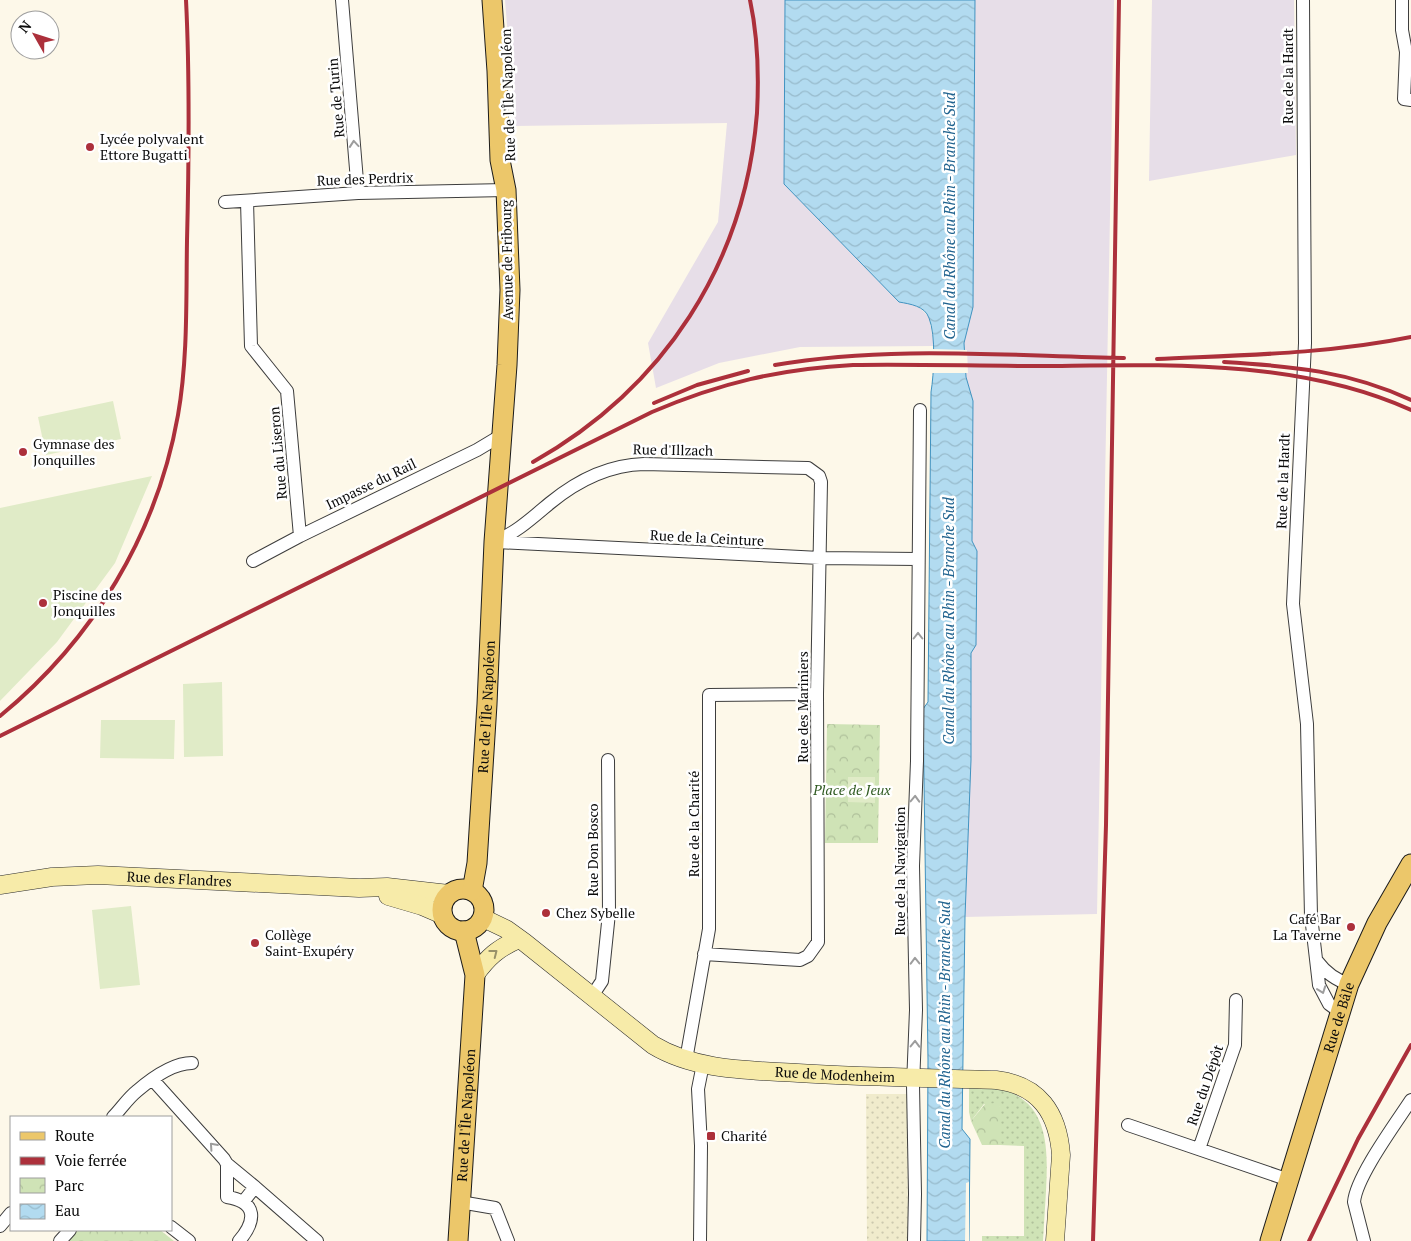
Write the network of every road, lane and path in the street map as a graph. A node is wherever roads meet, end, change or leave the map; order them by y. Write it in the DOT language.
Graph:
graph roads {
  1 [pos="342,0"];
  2 [pos="492,0"];
  3 [pos="504,0"];
  4 [pos="1303,0"];
  5 [pos="1402,0"];
  6 [pos="1411,100"];
  7 [pos="506,190"];
  8 [pos="358,193"];
  9 [pos="247,201"];
  10 [pos="225,202"];
  11 [pos="920,410"];
  12 [pos="502,435"];
  13 [pos="815,472"];
  14 [pos="496,521"];
  15 [pos="300,536"];
  16 [pos="494,542"];
  17 [pos="820,558"];
  18 [pos="918,560"];
  19 [pos="253,561"];
  20 [pos="817,694"];
  21 [pos="608,760"];
  22 [pos="1411,864"];
  23 [pos="0,884"];
  24 [pos="359,888"];
  25 [pos="472,891"];
  26 [pos="450,894"];
  27 [pos="443,916"];
  28 [pos="482,918"];
  29 [pos="464,931"];
  30 [pos="519,939"];
  31 [pos="704,954"];
  32 [pos="1317,961"];
  33 [pos="475,975"];
  34 [pos="1350,984"];
  35 [pos="592,996"];
  36 [pos="1236,1000"];
  37 [pos="1340,1012"];
  38 [pos="686,1060"];
  39 [pos="192,1064"];
  40 [pos="703,1064"];
  41 [pos="917,1078"];
  42 [pos="153,1080"];
  43 [pos="1411,1100"];
  44 [pos="114,1116"];
  45 [pos="1128,1125"];
  46 [pos="1199,1149"];
  47 [pos="227,1164"];
  48 [pos="1289,1180"];
  49 [pos="255,1187"];
  50 [pos="243,1202"];
  51 [pos="460,1202"];
  52 [pos="10,1213"];
  53 [pos="0,1226"];
  54 [pos="172,1228"];
  55 [pos="69,1231"];
  56 [pos="60,1241"];
  57 [pos="189,1241"];
  58 [pos="239,1241"];
  59 [pos="317,1241"];
  60 [pos="458,1241"];
  61 [pos="508,1241"];
  62 [pos="700,1241"];
  63 [pos="914,1241"];
  64 [pos="1055,1241"];
  65 [pos="1270,1241"];
  66 [pos="1364,1241"];
  8 -- 1 [label="street, Rue de Turin, one-way"];
  2 -- 7 [label="main road, Avenue de Fribourg"];
  3 -- 7 [label="main road, Rue de l'Île Napoléon"];
  4 -- 32 [label="street, Rue de la Hardt"];
  5 -- 6 [label="street"];
  7 -- 8 [label="street, Rue des Perdrix"];
  7 -- 12 [label="main road, Avenue de Fribourg"];
  8 -- 9 [label="street, Rue des Perdrix"];
  9 -- 10 [label="street, Rue des Perdrix"];
  9 -- 15 [label="street, Rue du Liseron"];
  11 -- 18 [label="street, Rue de la Navigation"];
  12 -- 14 [label="main road, Avenue de Fribourg"];
  12 -- 15 [label="street, Impasse du Rail"];
  13 -- 16 [label="street, Rue d'Illzach"];
  13 -- 17 [label="street, Rue des Mariniers"];
  14 -- 16 [label="main road, Rue de l'Île Napoléon"];
  15 -- 19 [label="street, Impasse du Rail"];
  16 -- 17 [label="street, Rue de la Ceinture"];
  16 -- 25 [label="main road, Rue de l'Île Napoléon"];
  17 -- 18 [label="street, Rue de la Ceinture"];
  17 -- 20 [label="street, Rue des Mariniers"];
  41 -- 18 [label="street, Rue de la Navigation, one-way"];
  20 -- 31 [label="street, Rue de la Charité"];
  20 -- 31 [label="street, Rue des Mariniers"];
  21 -- 35 [label="street, Rue Don Bosco"];
  22 -- 34 [label="main road, Rue de Bâle"];
  23 -- 24 [label="main road, Rue des Flandres"];
  24 -- 26 [label="main road, Rue des Flandres"];
  24 -- 27 [label="main road, Rue des Flandres"];
  25 -- 26 [label="main road"];
  25 -- 28 [label="main road"];
  26 -- 27 [label="main road"];
  27 -- 29 [label="main road"];
  28 -- 29 [label="main road"];
  28 -- 30 [label="main road, Rue de Modenheim"];
  29 -- 33 [label="main road, Rue de l'Île Napoléon"];
  33 -- 30 [label="main road, one-way"];
  30 -- 35 [label="main road, Rue de Modenheim"];
  31 -- 38 [label="street, Rue de la Charité"];
  32 -- 34 [label="street"];
  32 -- 37 [label="street, Rue de la Hardt, one-way"];
  33 -- 51 [label="main road, Rue de l'Île Napoléon"];
  34 -- 37 [label="main road, Rue de Bâle"];
  35 -- 38 [label="main road, Rue de Modenheim"];
  36 -- 46 [label="street, Rue du Dépôt"];
  37 -- 48 [label="main road, Rue de Bâle"];
  38 -- 40 [label="main road, Rue de Modenheim"];
  39 -- 42 [label="street"];
  40 -- 41 [label="main road, Rue de Modenheim"];
  40 -- 62 [label="street"];
  41 -- 63 [label="street, Rue de la Navigation"];
  41 -- 64 [label="main road, Rue de Modenheim"];
  42 -- 44 [label="street"];
  47 -- 42 [label="street, one-way"];
  43 -- 66 [label="street"];
  45 -- 46 [label="street"];
  46 -- 48 [label="street"];
  47 -- 49 [label="street"];
  47 -- 50 [label="street"];
  48 -- 65 [label="main road, Rue de Bâle"];
  49 -- 50 [label="street"];
  49 -- 59 [label="street"];
  50 -- 58 [label="street"];
  51 -- 60 [label="main road, Rue de l'Île Napoléon"];
  51 -- 61 [label="street"];
  52 -- 53 [label="street"];
  54 -- 57 [label="street"];
  55 -- 56 [label="street"];
}
